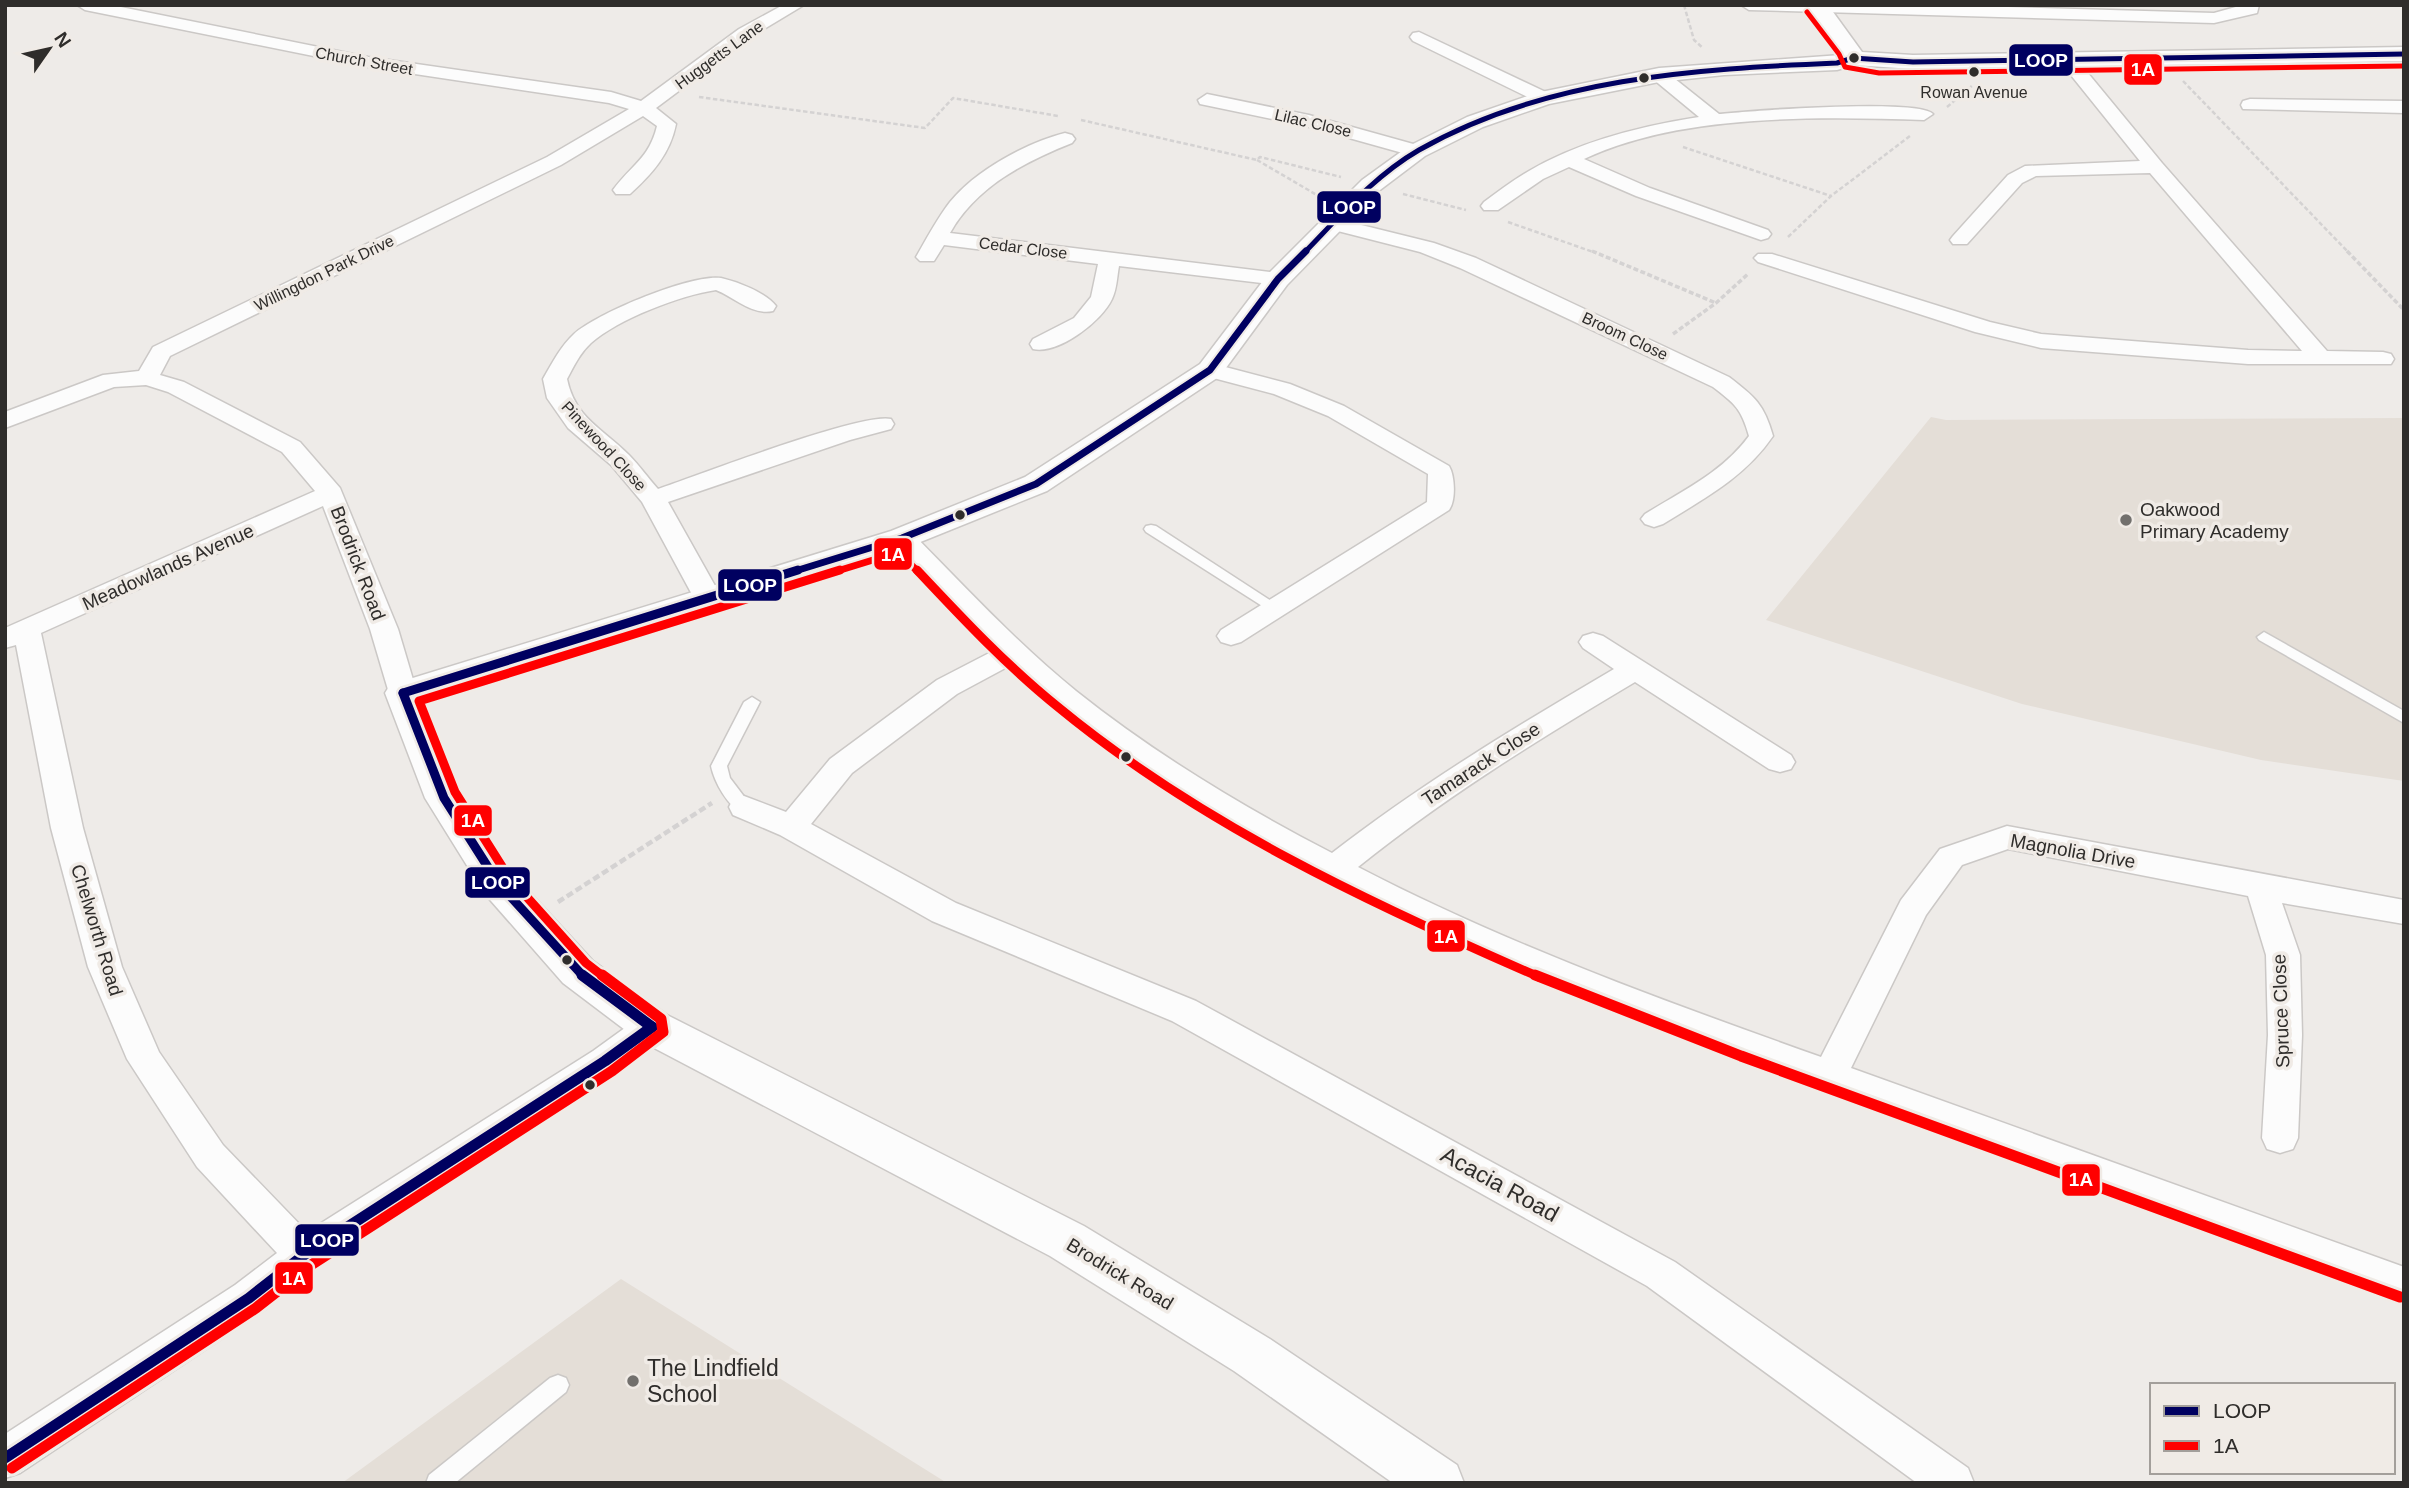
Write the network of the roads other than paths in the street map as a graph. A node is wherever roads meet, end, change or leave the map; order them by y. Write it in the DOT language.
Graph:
graph roads {
  1 [pos="85,5"];
  2 [pos="796,5"];
  3 [pos="1749,5"];
  4 [pos="2251,5"];
  5 [pos="1817,6"];
  6 [pos="1419,37"];
  7 [pos="2404,54"];
  8 [pos="1853,58"];
  9 [pos="2067,58"];
  10 [pos="1659,75"];
  11 [pos="1544,98"];
  12 [pos="1208,100"];
  13 [pos="2250,105"];
  14 [pos="2404,107"];
  15 [pos="644,108"];
  16 [pos="1924,114"];
  17 [pos="1715,120"];
  18 [pos="1063,149"];
  19 [pos="1417,150"];
  20 [pos="1570,160"];
  21 [pos="2155,167"];
  22 [pos="624,190"];
  23 [pos="1489,213"];
  24 [pos="1339,217"];
  25 [pos="1761,234"];
  26 [pos="1960,240"];
  27 [pos="1110,258"];
  28 [pos="1765,258"];
  29 [pos="1278,279"];
  30 [pos="765,306"];
  31 [pos="1041,344"];
  32 [pos="2320,357"];
  33 [pos="2383,359"];
  34 [pos="1210,370"];
  35 [pos="147,379"];
  36 [pos="5,421"];
  37 [pos="882,424"];
  38 [pos="331,493"];
  39 [pos="653,499"];
  40 [pos="1654,519"];
  41 [pos="1151,528"];
  42 [pos="902,538"];
  43 [pos="709,600"];
  44 [pos="1275,608"];
  45 [pos="16,635"];
  46 [pos="1231,636"];
  47 [pos="2264,637"];
  48 [pos="1593,642"];
  49 [pos="1015,652"];
  50 [pos="1635,669"];
  51 [pos="402,693"];
  52 [pos="752,702"];
  53 [pos="2404,718"];
  54 [pos="1780,762"];
  55 [pos="744,807"];
  56 [pos="791,827"];
  57 [pos="1334,869"];
  58 [pos="2261,887"];
  59 [pos="2404,912"];
  60 [pos="652,1027"];
  61 [pos="1829,1076"];
  62 [pos="2280,1138"];
  63 [pos="304,1255"];
  64 [pos="2404,1286"];
  65 [pos="558,1385"];
  66 [pos="5,1458"];
  67 [pos="437,1483"];
  68 [pos="1438,1483"];
  69 [pos="1953,1483"];
  1 -- 15 [label="street, Church Street"];
  2 -- 15 [label="street, Huggetts Lane"];
  3 -- 5 [label="street"];
  4 -- 5 [label="street"];
  5 -- 8 [label="street"];
  6 -- 11 [label="street"];
  7 -- 9 [label="street"];
  8 -- 9 [label="street"];
  8 -- 10 [label="street"];
  9 -- 21 [label="street"];
  10 -- 11 [label="street"];
  10 -- 17 [label="street"];
  11 -- 19 [label="street"];
  12 -- 19 [label="street, Lilac Close"];
  13 -- 14 [label="street"];
  15 -- 22 [label="street"];
  15 -- 35 [label="street, Willingdon Park Drive"];
  16 -- 17 [label="street"];
  17 -- 20 [label="street"];
  18 -- 27 [label="street, Cedar Close"];
  19 -- 24 [label="street"];
  20 -- 23 [label="street"];
  20 -- 25 [label="street"];
  21 -- 26 [label="street"];
  21 -- 32 [label="street"];
  24 -- 29 [label="street"];
  24 -- 40 [label="street, Broom Close"];
  27 -- 29 [label="street, Cedar Close"];
  27 -- 31 [label="street"];
  28 -- 32 [label="street"];
  29 -- 34 [label="street"];
  30 -- 39 [label="street, Pinewood Close"];
  32 -- 33 [label="street"];
  34 -- 42 [label="street"];
  34 -- 44 [label="street"];
  35 -- 36 [label="street"];
  35 -- 38 [label="street, Brodrick Road"];
  37 -- 39 [label="street, Pinewood Close"];
  38 -- 45 [label="street, Meadowlands Avenue"];
  38 -- 51 [label="street, Brodrick Road"];
  39 -- 43 [label="street, Pinewood Close"];
  41 -- 44 [label="lane"];
  42 -- 43 [label="street"];
  42 -- 49 [label="street"];
  43 -- 51 [label="street"];
  44 -- 46 [label="street"];
  45 -- 63 [label="street, Chelworth Road"];
  47 -- 53 [label="lane"];
  48 -- 50 [label="street"];
  49 -- 56 [label="street"];
  49 -- 57 [label="street"];
  50 -- 54 [label="street"];
  50 -- 57 [label="street, Tamarack Close"];
  51 -- 60 [label="street, Brodrick Road"];
  52 -- 55 [label="lane"];
  55 -- 56 [label="street, Acacia Road"];
  56 -- 69 [label="street, Acacia Road"];
  57 -- 61 [label="street"];
  58 -- 59 [label="street, Magnolia Drive"];
  58 -- 61 [label="street, Magnolia Drive"];
  58 -- 62 [label="street, Spruce Close"];
  60 -- 63 [label="street"];
  60 -- 68 [label="street, Brodrick Road"];
  61 -- 64 [label="street"];
  63 -- 66 [label="street"];
  65 -- 67 [label="lane"];
}
